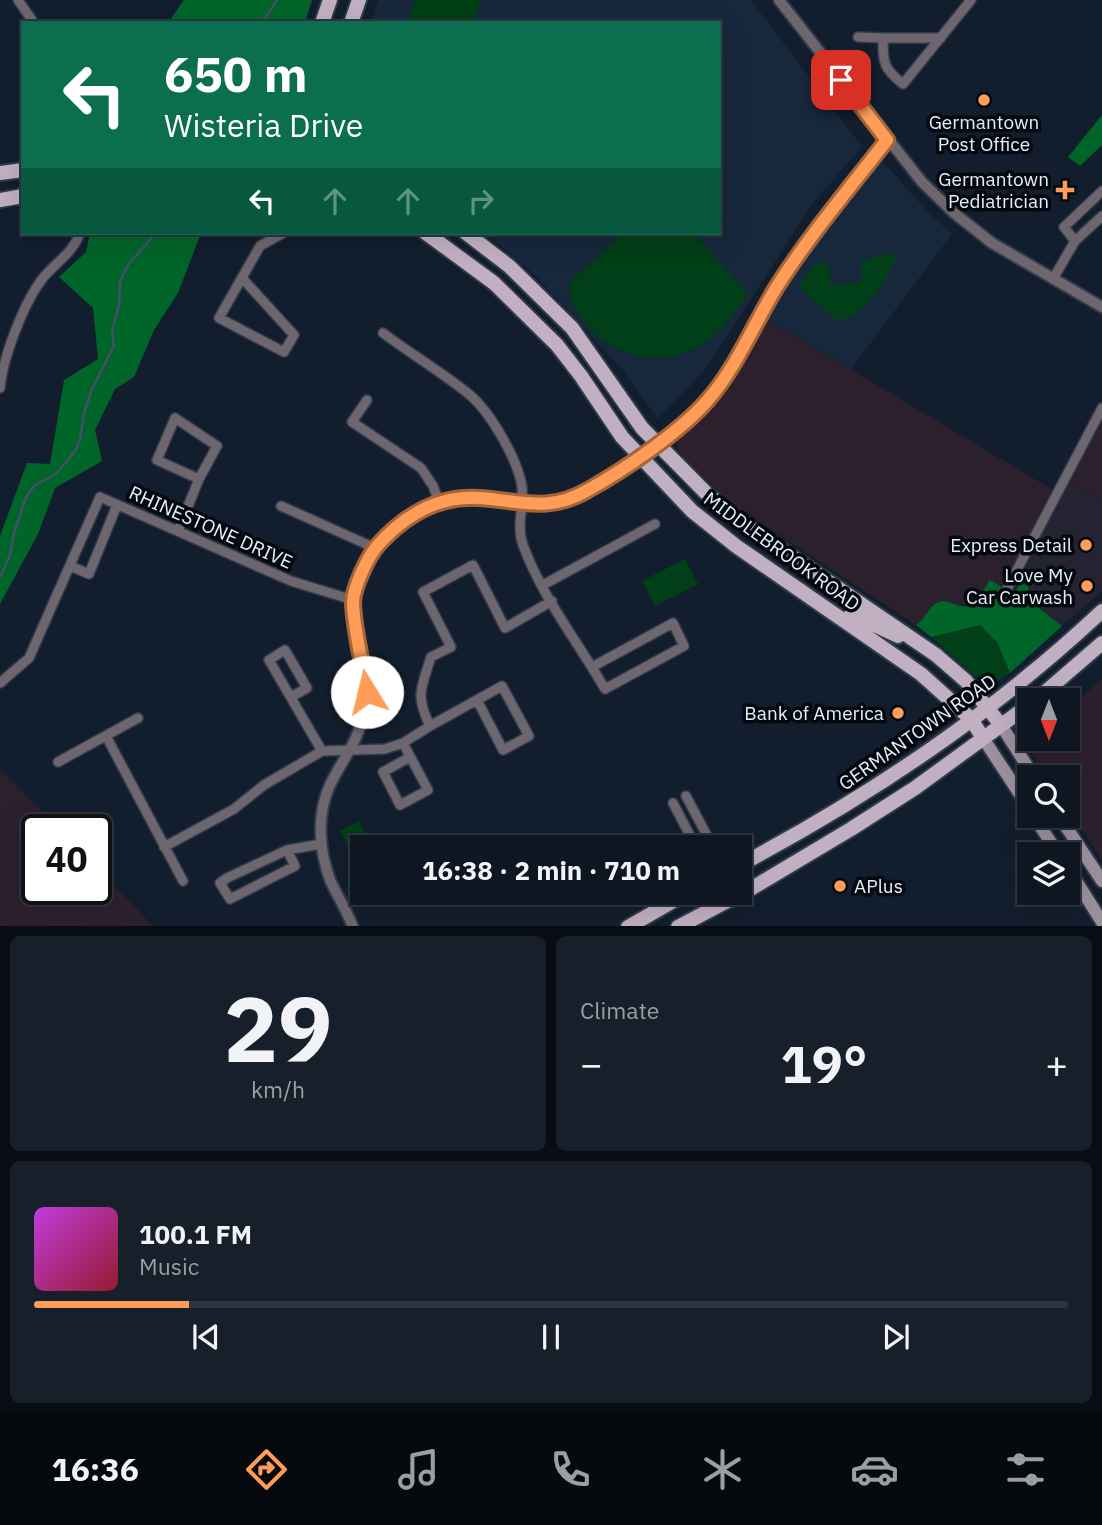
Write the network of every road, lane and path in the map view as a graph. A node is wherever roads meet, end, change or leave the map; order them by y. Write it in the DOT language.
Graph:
graph roads {
  1 [pos="18,0"];
  2 [pos="330,0"];
  3 [pos="359,0"];
  4 [pos="779,0"];
  5 [pos="971,0"];
  6 [pos="33,21"];
  7 [pos="323,21"];
  8 [pos="352,21"];
  9 [pos="858,37"];
  10 [pos="883,38"];
  11 [pos="941,38"];
  12 [pos="887,140"];
  13 [pos="21,170"];
  14 [pos="0,173"];
  15 [pos="1102,191"];
  16 [pos="21,195"];
  17 [pos="0,200"];
  18 [pos="1102,216"];
  19 [pos="78,235"];
  20 [pos="279,235"];
  21 [pos="429,235"];
  22 [pos="469,235"];
  23 [pos="1075,241"];
  24 [pos="242,278"];
  25 [pos="1054,279"];
  26 [pos="1102,307"];
  27 [pos="383,333"];
  28 [pos="0,388"];
  29 [pos="367,400"];
  30 [pos="1102,408"];
  31 [pos="657,443"];
  32 [pos="639,456"];
  33 [pos="200,479"];
  34 [pos="439,502"];
  35 [pos="522,504"];
  36 [pos="117,505"];
  37 [pos="281,506"];
  38 [pos="655,524"];
  39 [pos="178,531"];
  40 [pos="375,548"];
  41 [pos="70,566"];
  42 [pos="543,585"];
  43 [pos="1007,589"];
  44 [pos="353,600"];
  45 [pos="552,601"];
  46 [pos="1102,611"];
  47 [pos="844,620"];
  48 [pos="913,639"];
  49 [pos="1102,643"];
  50 [pos="592,667"];
  51 [pos="0,683"];
  52 [pos="1050,688"];
  53 [pos="291,697"];
  54 [pos="477,700"];
  55 [pos="988,707"];
  56 [pos="1017,714"];
  57 [pos="138,718"];
  58 [pos="971,719"];
  59 [pos="430,726"];
  60 [pos="1001,726"];
  61 [pos="106,736"];
  62 [pos="984,738"];
  63 [pos="403,743"];
  64 [pos="351,749"];
  65 [pos="322,751"];
  66 [pos="410,757"];
  67 [pos="58,762"];
  68 [pos="1026,765"];
  69 [pos="1017,789"];
  70 [pos="686,796"];
  71 [pos="673,803"];
  72 [pos="1067,828"];
  73 [pos="690,835"];
  74 [pos="707,835"];
  75 [pos="321,844"];
  76 [pos="164,847"];
  77 [pos="287,850"];
  78 [pos="752,859"];
  79 [pos="1102,880"];
  80 [pos="183,881"];
  81 [pos="1080,887"];
  82 [pos="666,905"];
  83 [pos="1102,922"];
  84 [pos="354,923"];
  85 [pos="628,926"];
  86 [pos="678,926"];
  1 -- 6 [label="street"];
  2 -- 7 [label="main road"];
  3 -- 8 [label="main road"];
  4 -- 12 [label="street"];
  5 -- 11 [label="street"];
  9 -- 10 [label="street"];
  10 -- 11 [label="street"];
  10 -- 11 [label="street"];
  12 -- 25 [label="street"];
  12 -- 31 [label="street"];
  13 -- 14 [label="main road"];
  15 -- 23 [label="street"];
  16 -- 17 [label="main road"];
  18 -- 23 [label="street"];
  19 -- 28 [label="street"];
  20 -- 24 [label="street"];
  21 -- 32 [label="main road, MIDDLEBROOK ROAD"];
  22 -- 31 [label="main road, MIDDLEBROOK ROAD"];
  23 -- 25 [label="street"];
  24 -- 24 [label="street"];
  25 -- 26 [label="street"];
  27 -- 35 [label="street"];
  29 -- 34 [label="street"];
  30 -- 43 [label="street"];
  31 -- 32 [label="street"];
  31 -- 48 [label="main road, MIDDLEBROOK ROAD"];
  32 -- 35 [label="street"];
  32 -- 47 [label="main road, MIDDLEBROOK ROAD"];
  33 -- 33 [label="street"];
  33 -- 39 [label="street"];
  34 -- 35 [label="street"];
  34 -- 40 [label="street"];
  35 -- 42 [label="street"];
  36 -- 39 [label="street, RHINESTONE DRIVE"];
  36 -- 41 [label="street, RHINESTONE DRIVE"];
  36 -- 41 [label="street"];
  37 -- 40 [label="street"];
  38 -- 42 [label="street"];
  39 -- 44 [label="street, RHINESTONE DRIVE"];
  40 -- 44 [label="street"];
  41 -- 51 [label="street, RHINESTONE DRIVE"];
  42 -- 45 [label="street"];
  44 -- 64 [label="street"];
  45 -- 50 [label="street"];
  45 -- 59 [label="street"];
  46 -- 55 [label="main road, GERMANTOWN ROAD"];
  47 -- 48 [label="main road"];
  47 -- 58 [label="main road, MIDDLEBROOK ROAD"];
  48 -- 55 [label="main road, MIDDLEBROOK ROAD"];
  49 -- 52 [label="main road"];
  50 -- 50 [label="street"];
  53 -- 53 [label="street"];
  53 -- 65 [label="street"];
  54 -- 54 [label="street"];
  54 -- 59 [label="street"];
  55 -- 58 [label="main road, GERMANTOWN ROAD"];
  55 -- 60 [label="main road, MIDDLEBROOK ROAD"];
  56 -- 60 [label="main road"];
  57 -- 61 [label="street"];
  58 -- 62 [label="main road, MIDDLEBROOK ROAD"];
  58 -- 78 [label="main road, GERMANTOWN ROAD"];
  59 -- 63 [label="street"];
  60 -- 62 [label="main road"];
  60 -- 68 [label="main road, MIDDLEBROOK ROAD"];
  61 -- 67 [label="street"];
  61 -- 76 [label="street"];
  62 -- 69 [label="main road, MIDDLEBROOK ROAD"];
  62 -- 86 [label="main road"];
  63 -- 64 [label="street"];
  63 -- 66 [label="street"];
  64 -- 65 [label="street"];
  64 -- 75 [label="street"];
  65 -- 76 [label="street"];
  66 -- 66 [label="street"];
  70 -- 74 [label="street"];
  71 -- 73 [label="street"];
  72 -- 79 [label="main road"];
  75 -- 77 [label="street"];
  75 -- 84 [label="street"];
  76 -- 80 [label="street"];
  77 -- 77 [label="street"];
  81 -- 83 [label="main road"];
  82 -- 85 [label="main road"];
}
